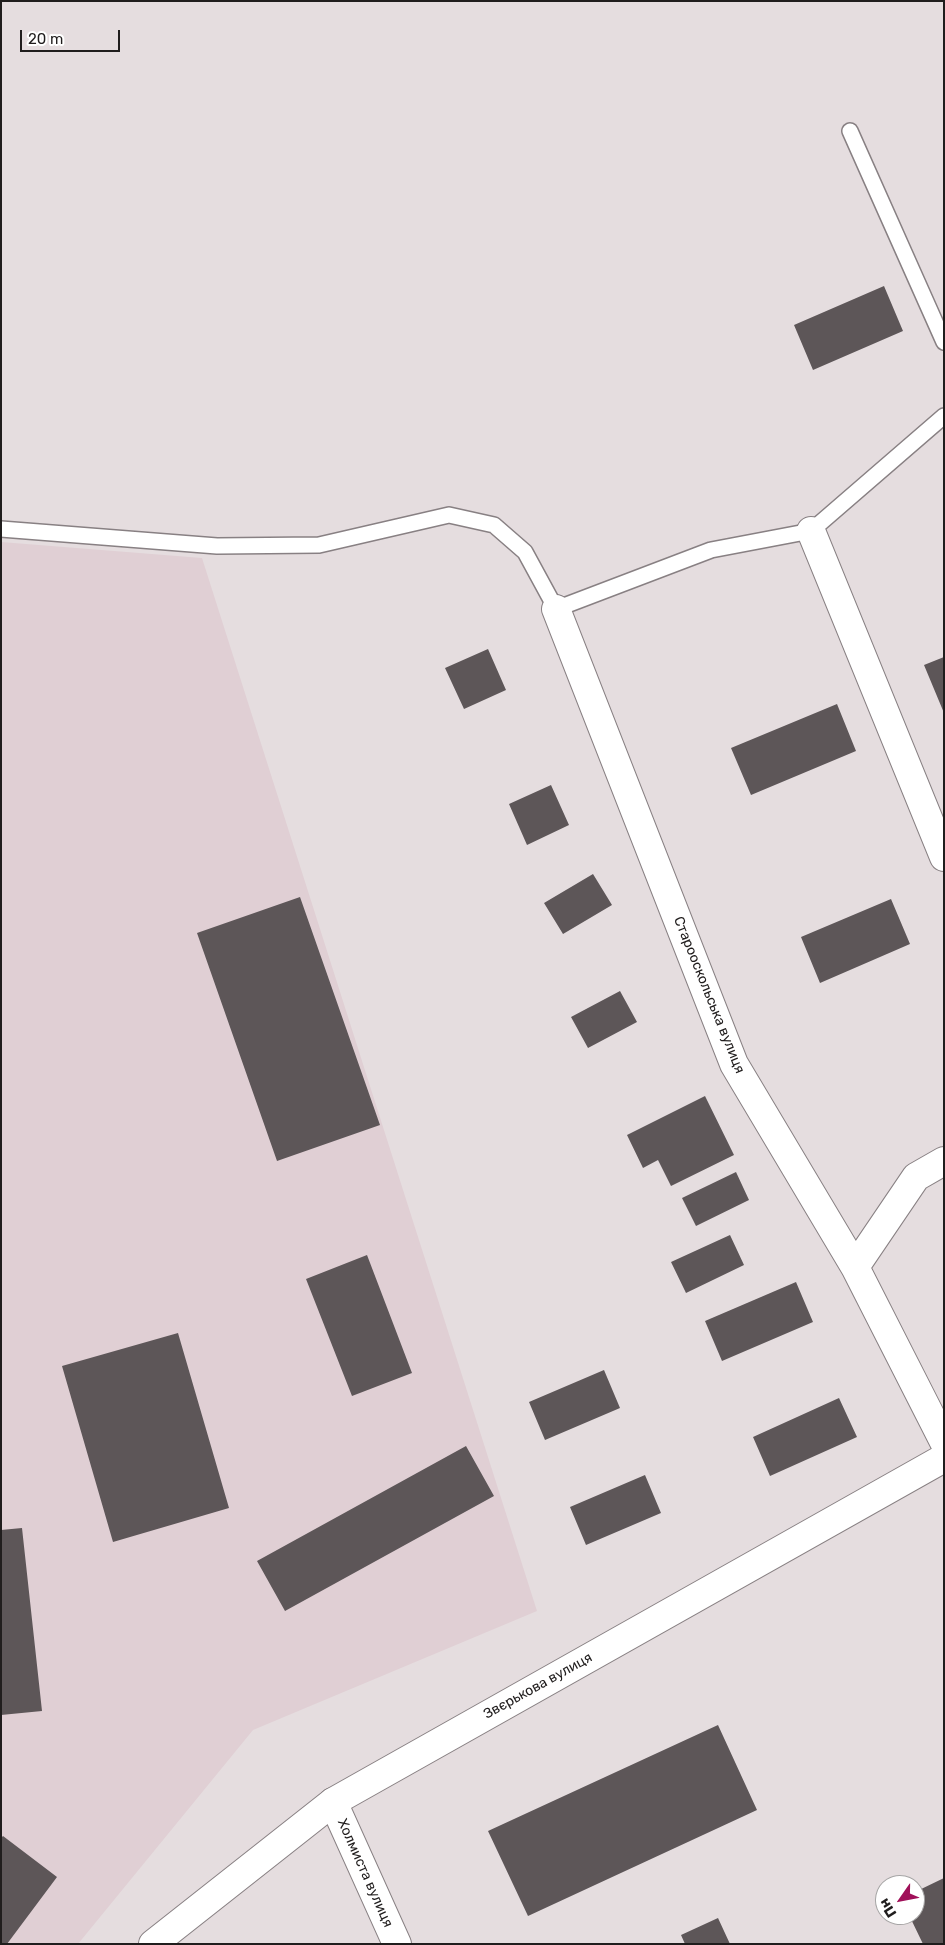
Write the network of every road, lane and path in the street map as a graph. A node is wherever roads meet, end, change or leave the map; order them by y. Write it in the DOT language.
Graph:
graph roads {
  1 [pos="850,131"];
  2 [pos="944,342"];
  3 [pos="944,416"];
  4 [pos="1,529"];
  5 [pos="811,531"];
  6 [pos="556,609"];
  7 [pos="944,857"];
  8 [pos="944,1161"];
  9 [pos="855,1267"];
  10 [pos="944,1442"];
  11 [pos="944,1458"];
  12 [pos="333,1802"];
  13 [pos="153,1944"];
  14 [pos="397,1944"];
  1 -- 2 [label="lane"];
  3 -- 5 [label="lane"];
  4 -- 6 [label="lane"];
  5 -- 6 [label="lane"];
  5 -- 7 [label="street"];
  6 -- 9 [label="street, Старооскольська вулиця"];
  8 -- 9 [label="street"];
  9 -- 10 [label="street, Старооскольська вулиця"];
  11 -- 12 [label="street, Звєрькова вулиця"];
  12 -- 13 [label="street, Звєрькова вулиця"];
  12 -- 14 [label="street, Холмиста вулиця"];
}
